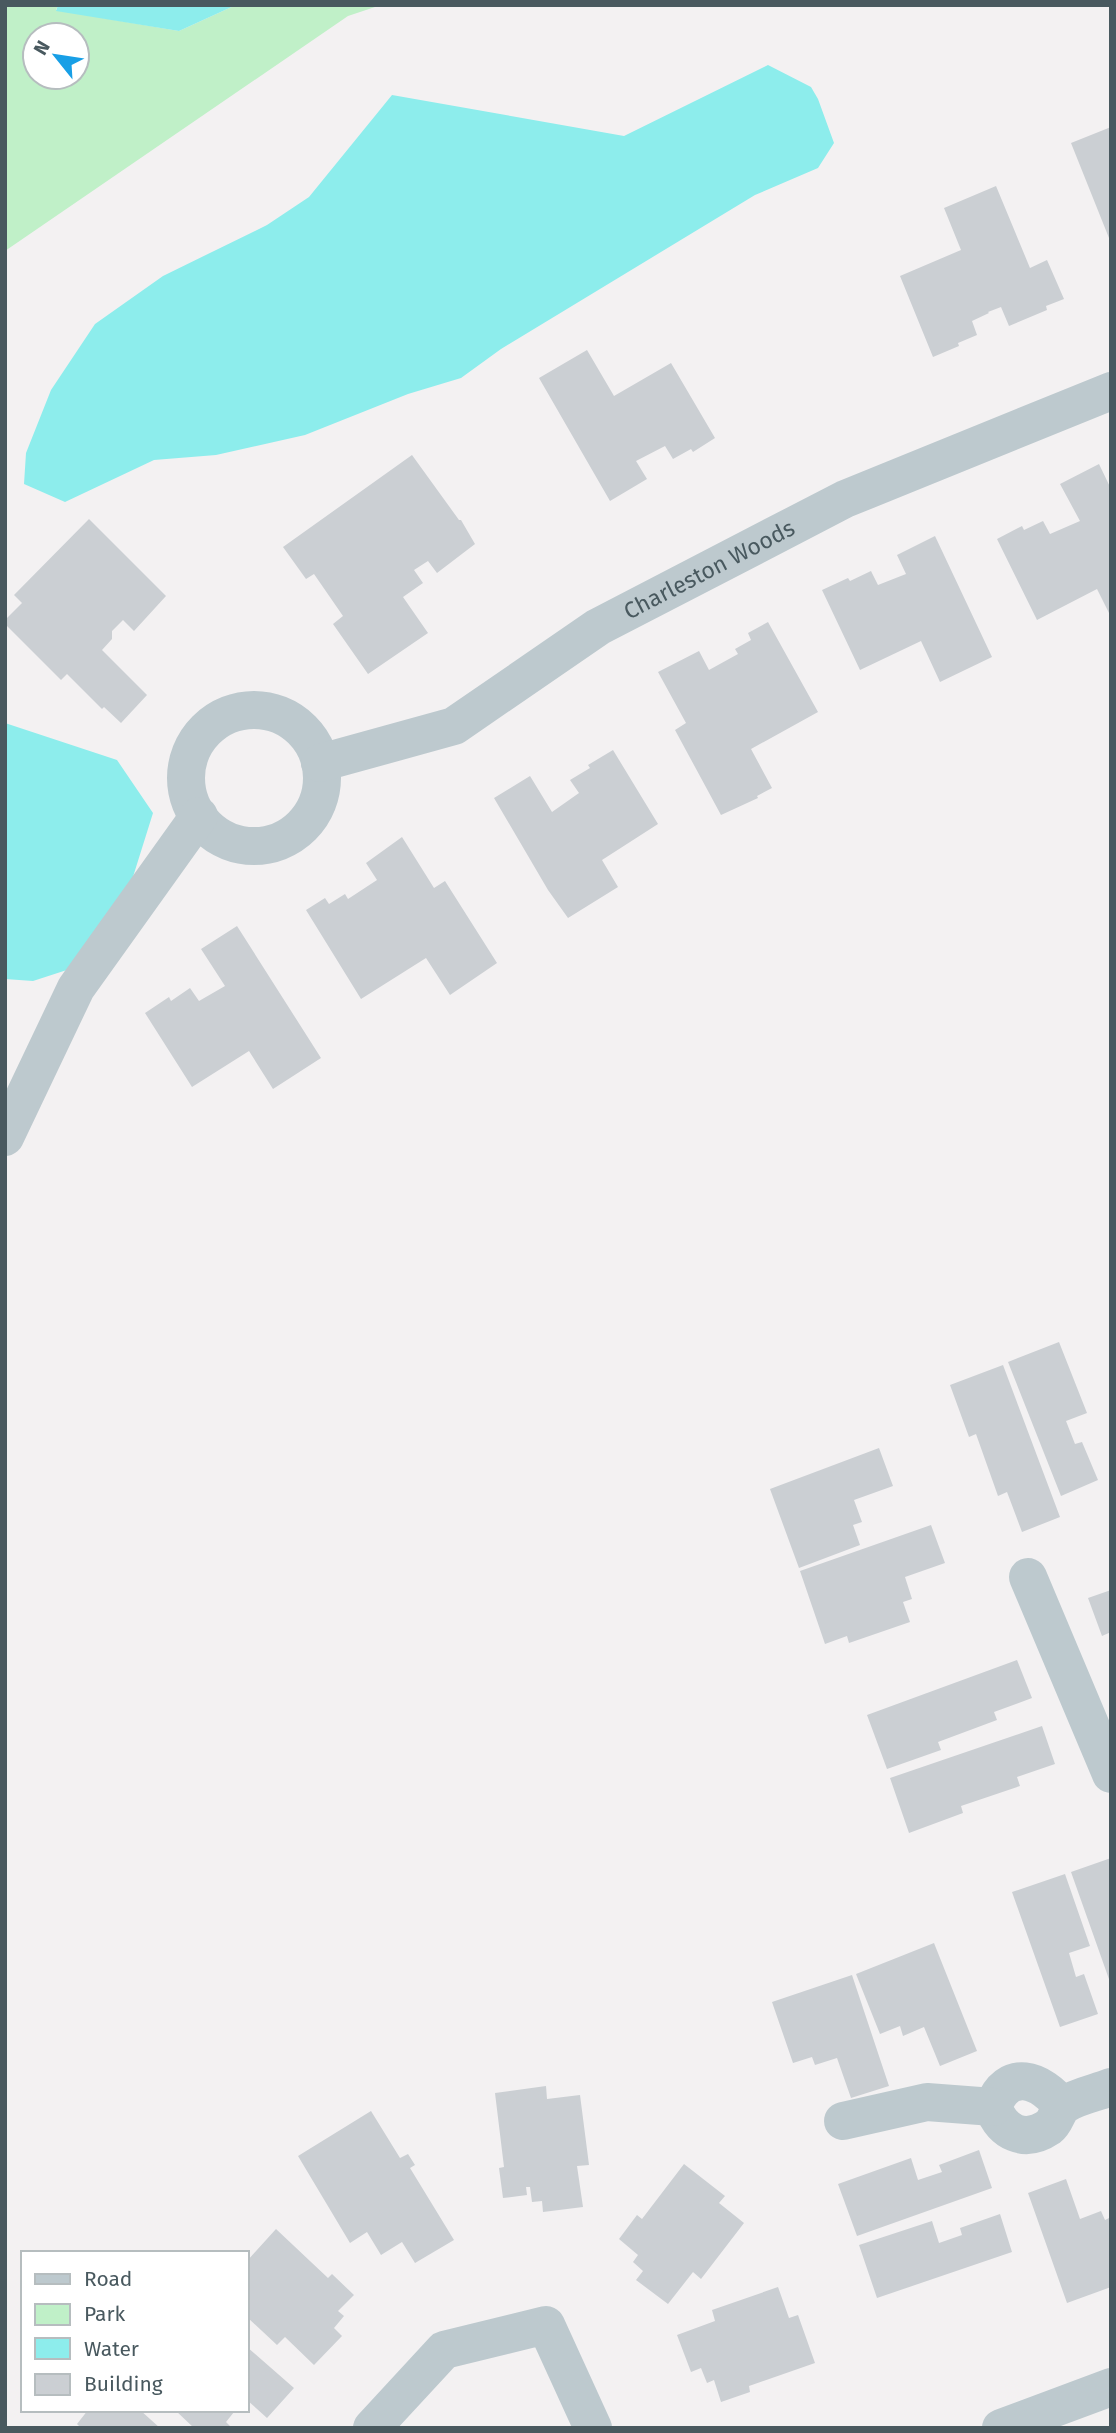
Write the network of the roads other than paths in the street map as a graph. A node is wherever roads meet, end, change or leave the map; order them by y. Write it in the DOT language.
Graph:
graph roads {
  1 [pos="1111,391"];
  2 [pos="320,763"];
  3 [pos="199,816"];
  4 [pos="5,1137"];
  5 [pos="1028,1577"];
  6 [pos="1111,1774"];
  7 [pos="1111,2087"];
  8 [pos="843,2121"];
  9 [pos="1111,2387"];
  10 [pos="372,2428"];
  11 [pos="593,2428"];
  12 [pos="1001,2428"];
  1 -- 2 [label="street, Charleston Woods"];
  2 -- 3 [label="street"];
  2 -- 3 [label="street"];
  3 -- 4 [label="street"];
  5 -- 6 [label="street"];
  7 -- 8 [label="street"];
  9 -- 12 [label="street"];
  10 -- 11 [label="street"];
}
